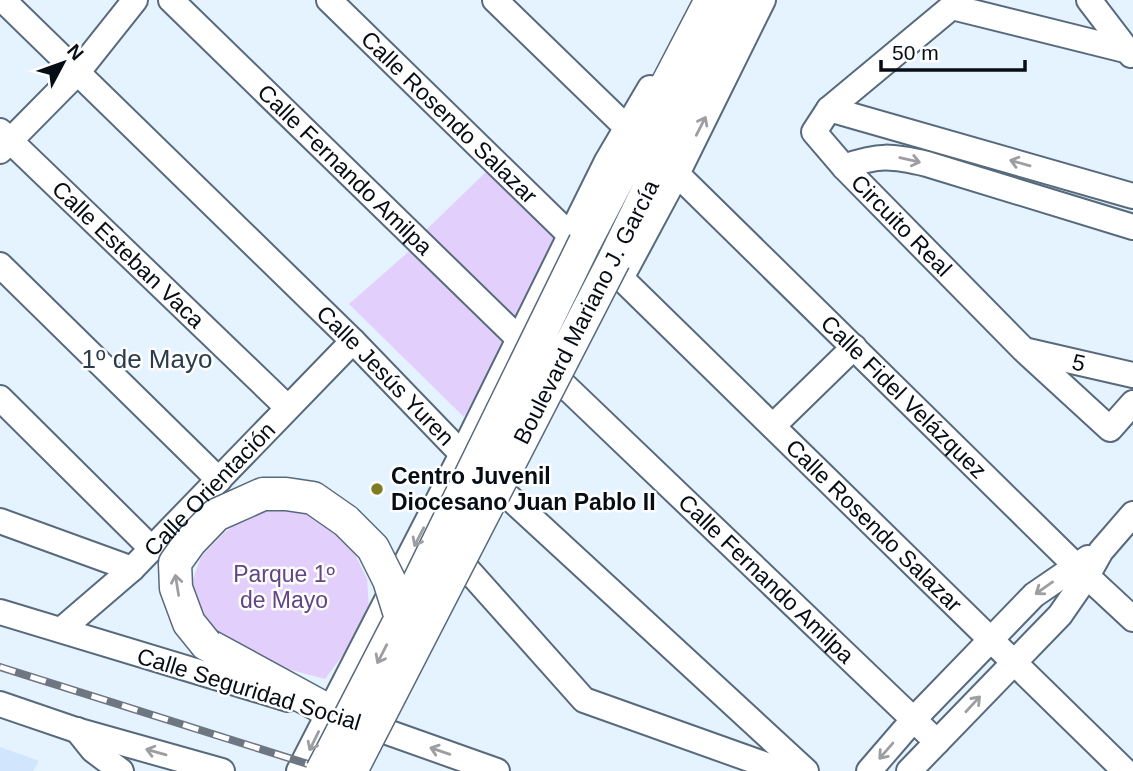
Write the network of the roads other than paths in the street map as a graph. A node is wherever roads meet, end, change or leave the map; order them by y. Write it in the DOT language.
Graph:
graph roads {
  1 [pos="3,0"];
  2 [pos="135,0"];
  3 [pos="171,0"];
  4 [pos="329,0"];
  5 [pos="495,0"];
  6 [pos="702,0"];
  7 [pos="711,0"];
  8 [pos="741,0"];
  9 [pos="763,0"];
  10 [pos="1089,0"];
  11 [pos="956,3"];
  12 [pos="1131,54"];
  13 [pos="77,73"];
  14 [pos="829,109"];
  15 [pos="626,127"];
  16 [pos="3,141"];
  17 [pos="844,167"];
  18 [pos="677,174"];
  19 [pos="1069,177"];
  20 [pos="1133,196"];
  21 [pos="1059,204"];
  22 [pos="1133,227"];
  23 [pos="578,238"];
  24 [pos="0,265"];
  25 [pos="617,269"];
  26 [pos="519,339"];
  27 [pos="353,341"];
  28 [pos="854,347"];
  29 [pos="1024,350"];
  30 [pos="1133,375"];
  31 [pos="564,385"];
  32 [pos="0,398"];
  33 [pos="1133,403"];
  34 [pos="287,407"];
  35 [pos="773,426"];
  36 [pos="461,454"];
  37 [pos="219,480"];
  38 [pos="508,497"];
  39 [pos="1133,514"];
  40 [pos="0,522"];
  41 [pos="152,548"];
  42 [pos="132,569"];
  43 [pos="468,570"];
  44 [pos="1081,571"];
  45 [pos="0,612"];
  46 [pos="401,618"];
  47 [pos="1133,619"];
  48 [pos="61,630"];
  49 [pos="991,638"];
  50 [pos="1013,662"];
  51 [pos="0,704"];
  52 [pos="329,711"];
  53 [pos="913,720"];
  54 [pos="76,730"];
  55 [pos="382,731"];
  56 [pos="937,742"];
  57 [pos="121,771"];
  58 [pos="222,771"];
  59 [pos="299,771"];
  60 [pos="322,771"];
  61 [pos="351,771"];
  62 [pos="360,771"];
  63 [pos="497,771"];
  64 [pos="783,771"];
  65 [pos="806,771"];
  66 [pos="869,771"];
  67 [pos="909,771"];
  68 [pos="1125,771"];
  1 -- 13 [label="street, Calle Jesús Yuren"];
  2 -- 13 [label="street"];
  3 -- 26 [label="street, Calle Fernando Amilpa"];
  4 -- 23 [label="street, Calle Rosendo Salazar"];
  5 -- 15 [label="street"];
  6 -- 15 [label="street"];
  7 -- 23 [label="main road, Boulevard Mariano J. García"];
  8 -- 25 [label="main road, Boulevard Mariano J. García"];
  18 -- 9 [label="street, one-way"];
  10 -- 12 [label="street"];
  11 -- 12 [label="street"];
  11 -- 14 [label="street"];
  13 -- 16 [label="street"];
  13 -- 27 [label="street, Calle Jesús Yuren"];
  14 -- 17 [label="street, Circuito Real"];
  19 -- 14 [label="street, one-way"];
  15 -- 23 [label="street"];
  16 -- 34 [label="street, Calle Esteban Vaca"];
  17 -- 21 [label="street, one-way"];
  17 -- 29 [label="street, Circuito Real"];
  18 -- 25 [label="street"];
  18 -- 28 [label="street, Calle Fidel Velázquez"];
  19 -- 20 [label="street"];
  19 -- 21 [label="street"];
  21 -- 22 [label="street"];
  23 -- 26 [label="street"];
  23 -- 46 [label="main road, Boulevard Mariano J. García, bridge"];
  24 -- 37 [label="street"];
  25 -- 31 [label="street"];
  25 -- 35 [label="street, Calle Rosendo Salazar"];
  25 -- 61 [label="main road, Boulevard Mariano J. García, bridge"];
  26 -- 36 [label="street"];
  27 -- 34 [label="street, Calle Orientación"];
  27 -- 36 [label="street, Calle Jesús Yuren"];
  28 -- 35 [label="street"];
  28 -- 44 [label="street, Calle Fidel Velázquez"];
  29 -- 30 [label="street, 5"];
  29 -- 33 [label="street, Circuito Real"];
  31 -- 38 [label="street"];
  31 -- 53 [label="street, Calle Fernando Amilpa"];
  32 -- 41 [label="street"];
  34 -- 37 [label="street, Calle Orientación"];
  35 -- 49 [label="street, Calle Rosendo Salazar"];
  36 -- 38 [label="street, Calle Jesús Yuren"];
  36 -- 52 [label="street, one-way"];
  37 -- 41 [label="street, Calle Orientación"];
  38 -- 43 [label="street"];
  38 -- 65 [label="street, Calle Jesús Yuren"];
  39 -- 44 [label="street"];
  40 -- 42 [label="street"];
  41 -- 42 [label="street, Calle Orientación"];
  42 -- 48 [label="street, Calle Orientación"];
  43 -- 55 [label="street"];
  43 -- 64 [label="street"];
  44 -- 47 [label="street, Calle Fidel Velázquez"];
  44 -- 49 [label="street, one-way"];
  44 -- 50 [label="street"];
  45 -- 48 [label="street, Calle Seguridad Social"];
  52 -- 46 [label="main road, one-way, bridge"];
  46 -- 60 [label="main road, Boulevard Mariano J. García, one-way, bridge"];
  48 -- 52 [label="street, Calle Seguridad Social"];
  49 -- 50 [label="street, Calle Rosendo Salazar"];
  49 -- 53 [label="street"];
  56 -- 50 [label="street, one-way"];
  50 -- 68 [label="street, Calle Rosendo Salazar"];
  51 -- 54 [label="street"];
  52 -- 55 [label="street, Calle Seguridad Social"];
  52 -- 59 [label="street, one-way"];
  53 -- 56 [label="street, Calle Fernando Amilpa"];
  53 -- 66 [label="street, one-way"];
  54 -- 57 [label="street"];
  58 -- 54 [label="street, one-way"];
  55 -- 62 [label="street"];
  63 -- 55 [label="street, Calle Seguridad Social, one-way"];
  56 -- 67 [label="street"];
}
